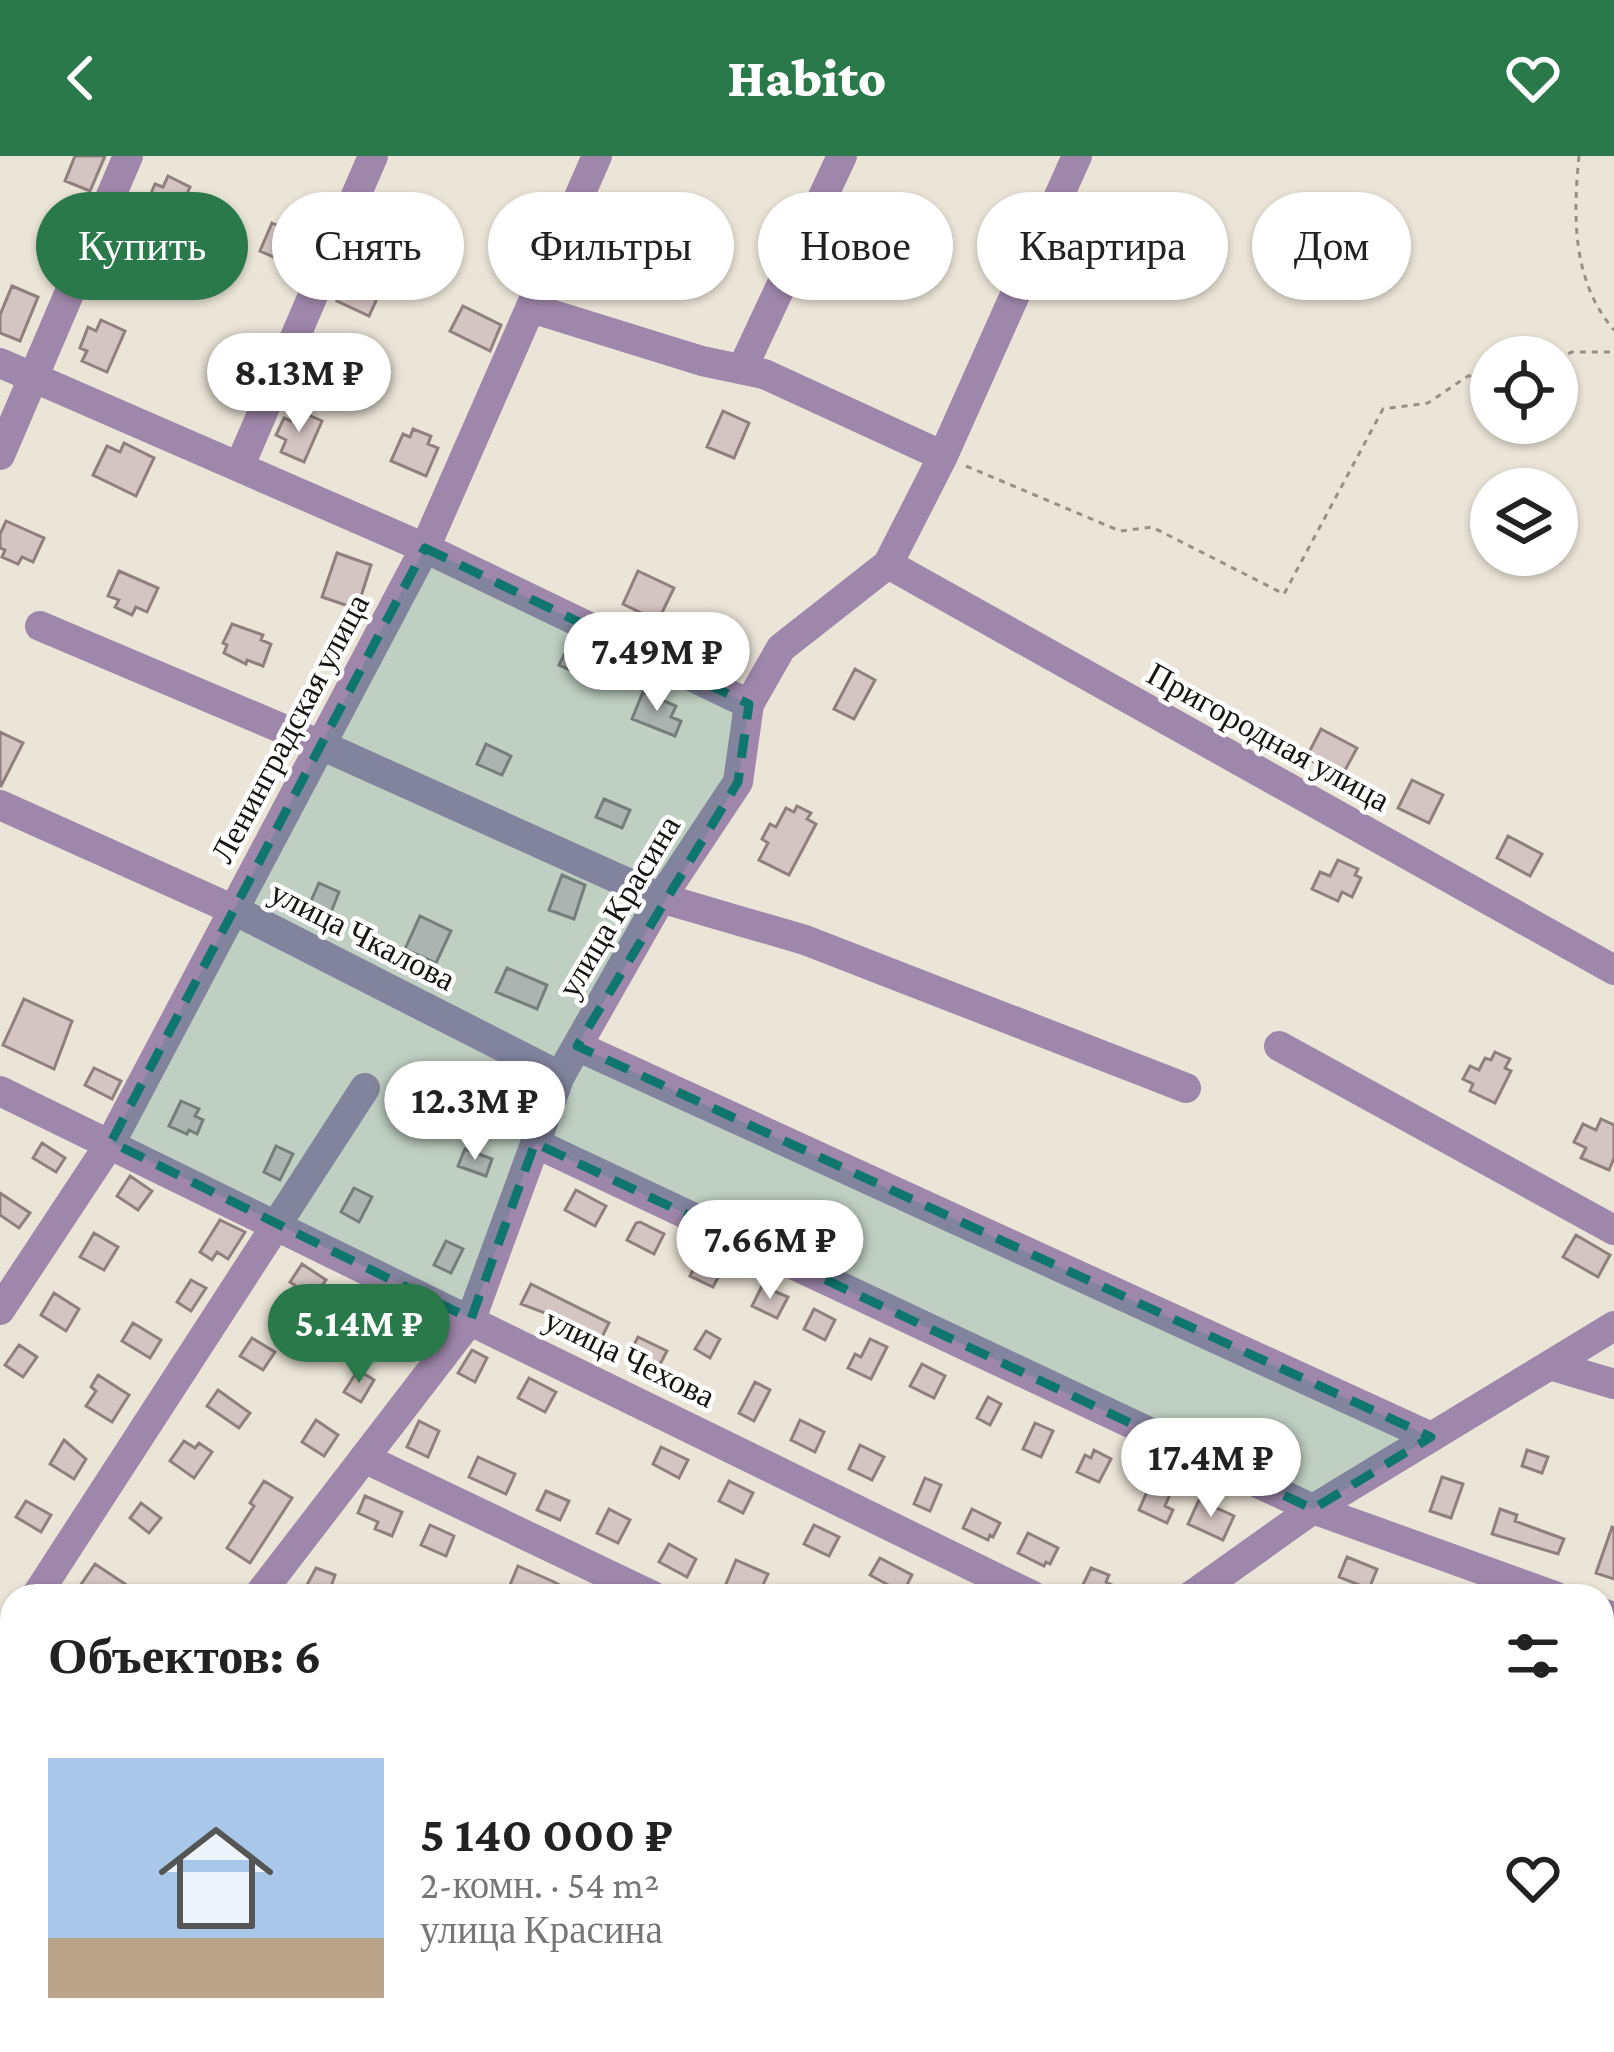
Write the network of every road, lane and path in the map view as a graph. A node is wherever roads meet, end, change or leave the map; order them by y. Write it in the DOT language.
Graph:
graph roads {
  1 [pos="128,156"];
  2 [pos="373,156"];
  3 [pos="597,156"];
  4 [pos="842,156"];
  5 [pos="1078,156"];
  6 [pos="1579,156"];
  7 [pos="531,308"];
  8 [pos="1614,330"];
  9 [pos="1578,352"];
  10 [pos="1614,352"];
  11 [pos="0,363"];
  12 [pos="742,369"];
  13 [pos="1470,376"];
  14 [pos="33,380"];
  15 [pos="0,455"];
  16 [pos="943,457"];
  17 [pos="240,465"];
  18 [pos="425,548"];
  19 [pos="888,564"];
  20 [pos="40,626"];
  21 [pos="749,704"];
  22 [pos="321,745"];
  23 [pos="0,806"];
  24 [pos="661,898"];
  25 [pos="234,910"];
  26 [pos="1614,970"];
  27 [pos="577,1046"];
  28 [pos="1279,1046"];
  29 [pos="560,1076"];
  30 [pos="365,1088"];
  31 [pos="1186,1088"];
  32 [pos="0,1090"];
  33 [pos="111,1142"];
  34 [pos="536,1143"];
  35 [pos="277,1224"];
  36 [pos="1614,1230"];
  37 [pos="0,1310"];
  38 [pos="471,1319"];
  39 [pos="1614,1326"];
  40 [pos="1550,1365"];
  41 [pos="1614,1384"];
  42 [pos="1431,1437"];
  43 [pos="364,1458"];
  44 [pos="1313,1508"];
  45 [pos="44,1584"];
  46 [pos="274,1584"];
  47 [pos="628,1584"];
  48 [pos="1010,1584"];
  49 [pos="1208,1584"];
  50 [pos="1523,1584"];
  1 -- 14 [label="street"];
  2 -- 17 [label="street"];
  3 -- 7 [label="street, Ленинградская улица"];
  4 -- 12 [label="street"];
  5 -- 16 [label="street, улица Красина"];
  6 -- 8 [label="path"];
  7 -- 12 [label="street"];
  7 -- 18 [label="street, Ленинградская улица"];
  9 -- 10 [label="path"];
  11 -- 14 [label="street"];
  12 -- 16 [label="street"];
  13 -- 16 [label="path"];
  14 -- 15 [label="street"];
  14 -- 17 [label="street"];
  16 -- 19 [label="street, улица Красина"];
  17 -- 18 [label="street"];
  18 -- 21 [label="street"];
  18 -- 22 [label="street, Ленинградская улица"];
  19 -- 21 [label="street, улица Красина"];
  19 -- 26 [label="street, Пригородная улица"];
  20 -- 22 [label="street"];
  21 -- 24 [label="street, улица Красина"];
  22 -- 24 [label="street"];
  22 -- 25 [label="street, Ленинградская улица"];
  23 -- 25 [label="street, улица Чкалова"];
  24 -- 27 [label="street, улица Красина"];
  24 -- 31 [label="street"];
  25 -- 29 [label="street, улица Чкалова"];
  25 -- 33 [label="street, Ленинградская улица"];
  27 -- 29 [label="street, улица Красина"];
  27 -- 42 [label="street"];
  28 -- 36 [label="street"];
  29 -- 34 [label="street, улица Красина"];
  30 -- 35 [label="street"];
  32 -- 33 [label="street, улица Чехова"];
  33 -- 35 [label="street, улица Чехова"];
  33 -- 37 [label="street, Ленинградская улица"];
  34 -- 38 [label="street, улица Красина"];
  34 -- 44 [label="street"];
  35 -- 38 [label="street, улица Чехова"];
  35 -- 45 [label="street"];
  38 -- 43 [label="street, улица Красина"];
  38 -- 48 [label="street, улица Чехова"];
  39 -- 40 [label="street"];
  40 -- 41 [label="street"];
  40 -- 42 [label="street"];
  42 -- 44 [label="street"];
  43 -- 46 [label="street, улица Красина"];
  43 -- 47 [label="street"];
  44 -- 49 [label="street"];
  44 -- 50 [label="street"];
}
